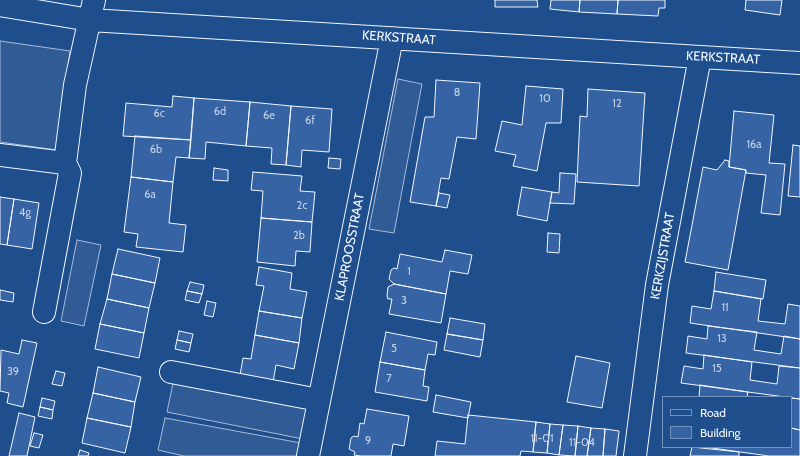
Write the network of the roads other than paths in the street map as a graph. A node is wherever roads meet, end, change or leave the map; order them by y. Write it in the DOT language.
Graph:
graph roads {
  1 [pos="0,5"];
  2 [pos="92,10"];
  3 [pos="392,38"];
  4 [pos="700,57"];
  5 [pos="800,62"];
  6 [pos="0,154"];
  7 [pos="65,164"];
  8 [pos="44,312"];
  9 [pos="171,372"];
  10 [pos="319,400"];
  11 [pos="308,456"];
  12 [pos="635,456"];
  1 -- 2 [label="street, KERKSTRAAT"];
  2 -- 3 [label="street, KERKSTRAAT"];
  2 -- 7 [label="street"];
  3 -- 4 [label="street, KERKSTRAAT"];
  3 -- 10 [label="street, KLAPROOSSTRAAT"];
  4 -- 5 [label="street, KERKSTRAAT"];
  4 -- 12 [label="street, KERKZIJSTRAAT"];
  6 -- 7 [label="street"];
  7 -- 8 [label="street"];
  9 -- 10 [label="street"];
  10 -- 11 [label="street, KLAPROOSSTRAAT"];
}
